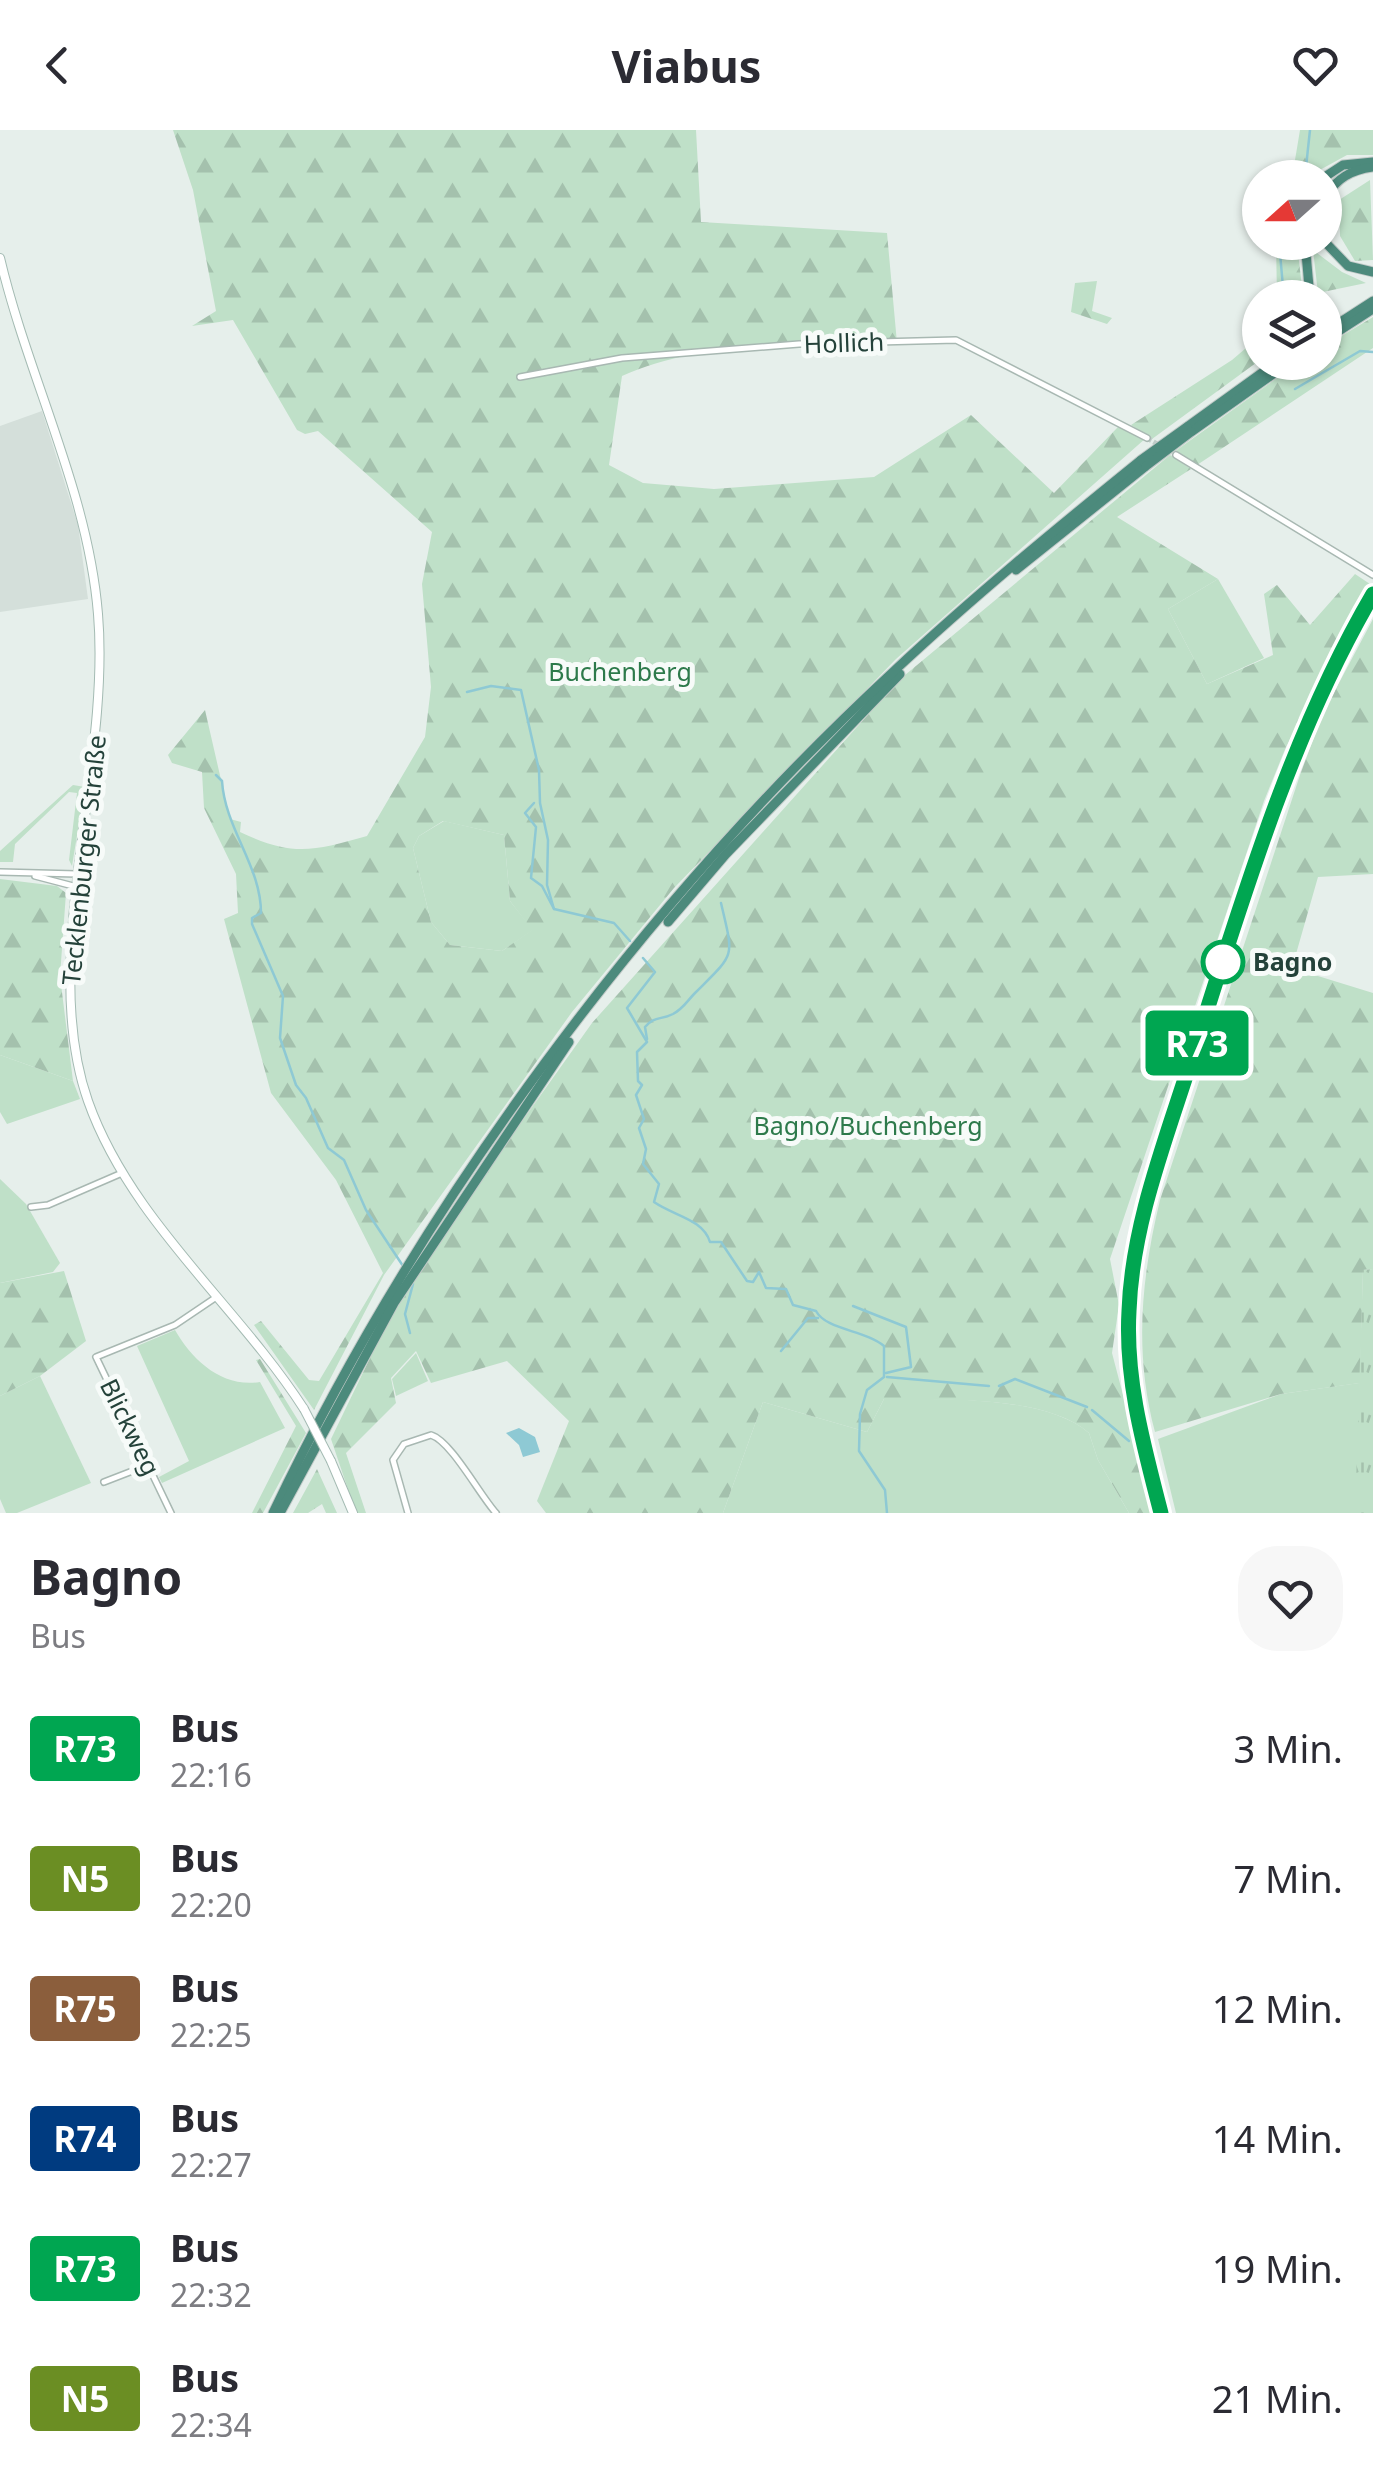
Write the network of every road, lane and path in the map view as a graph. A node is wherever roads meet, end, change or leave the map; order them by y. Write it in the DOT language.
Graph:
graph roads {
  1 [pos="1373,164"];
  2 [pos="1342,166"];
  3 [pos="1342,177"];
  4 [pos="0,258"];
  5 [pos="1342,260"];
  6 [pos="1373,272"];
  7 [pos="1373,301"];
  8 [pos="1373,309"];
  9 [pos="1342,321"];
  10 [pos="1342,329"];
  11 [pos="520,377"];
  12 [pos="1252,380"];
  13 [pos="1263,380"];
  14 [pos="1189,429"];
  15 [pos="1147,438"];
  16 [pos="1176,455"];
  17 [pos="1373,575"];
  18 [pos="1373,594"];
  19 [pos="0,872"];
  20 [pos="27,874"];
  21 [pos="80,875"];
  22 [pos="79,887"];
  23 [pos="122,1173"];
  24 [pos="30,1207"];
  25 [pos="219,1295"];
  26 [pos="148,1465"];
  27 [pos="104,1482"];
  28 [pos="172,1513"];
  29 [pos="276,1513"];
  30 [pos="353,1513"];
  31 [pos="408,1513"];
  32 [pos="496,1513"];
  33 [pos="1160,1513"];
  1 -- 2 [label="highway"];
  1 -- 3 [label="highway"];
  4 -- 21 [label="main road, Tecklenburger Straße"];
  5 -- 6 [label="highway"];
  7 -- 9 [label="highway"];
  8 -- 10 [label="highway"];
  11 -- 15 [label="street, Hollich"];
  12 -- 14 [label="highway"];
  13 -- 14 [label="highway"];
  14 -- 29 [label="highway, bridge"];
  16 -- 17 [label="street"];
  18 -- 33 [label="main road"];
  19 -- 20 [label="street"];
  20 -- 21 [label="street"];
  20 -- 22 [label="street"];
  21 -- 22 [label="main road, Tecklenburger Straße"];
  22 -- 23 [label="main road, Tecklenburger Straße"];
  23 -- 24 [label="street"];
  23 -- 25 [label="main road, Tecklenburger Straße"];
  25 -- 26 [label="street, Blickweg"];
  25 -- 30 [label="main road, Tecklenburger Straße, bridge"];
  26 -- 27 [label="street"];
  26 -- 28 [label="street, Blickweg"];
  31 -- 32 [label="street"];
}
